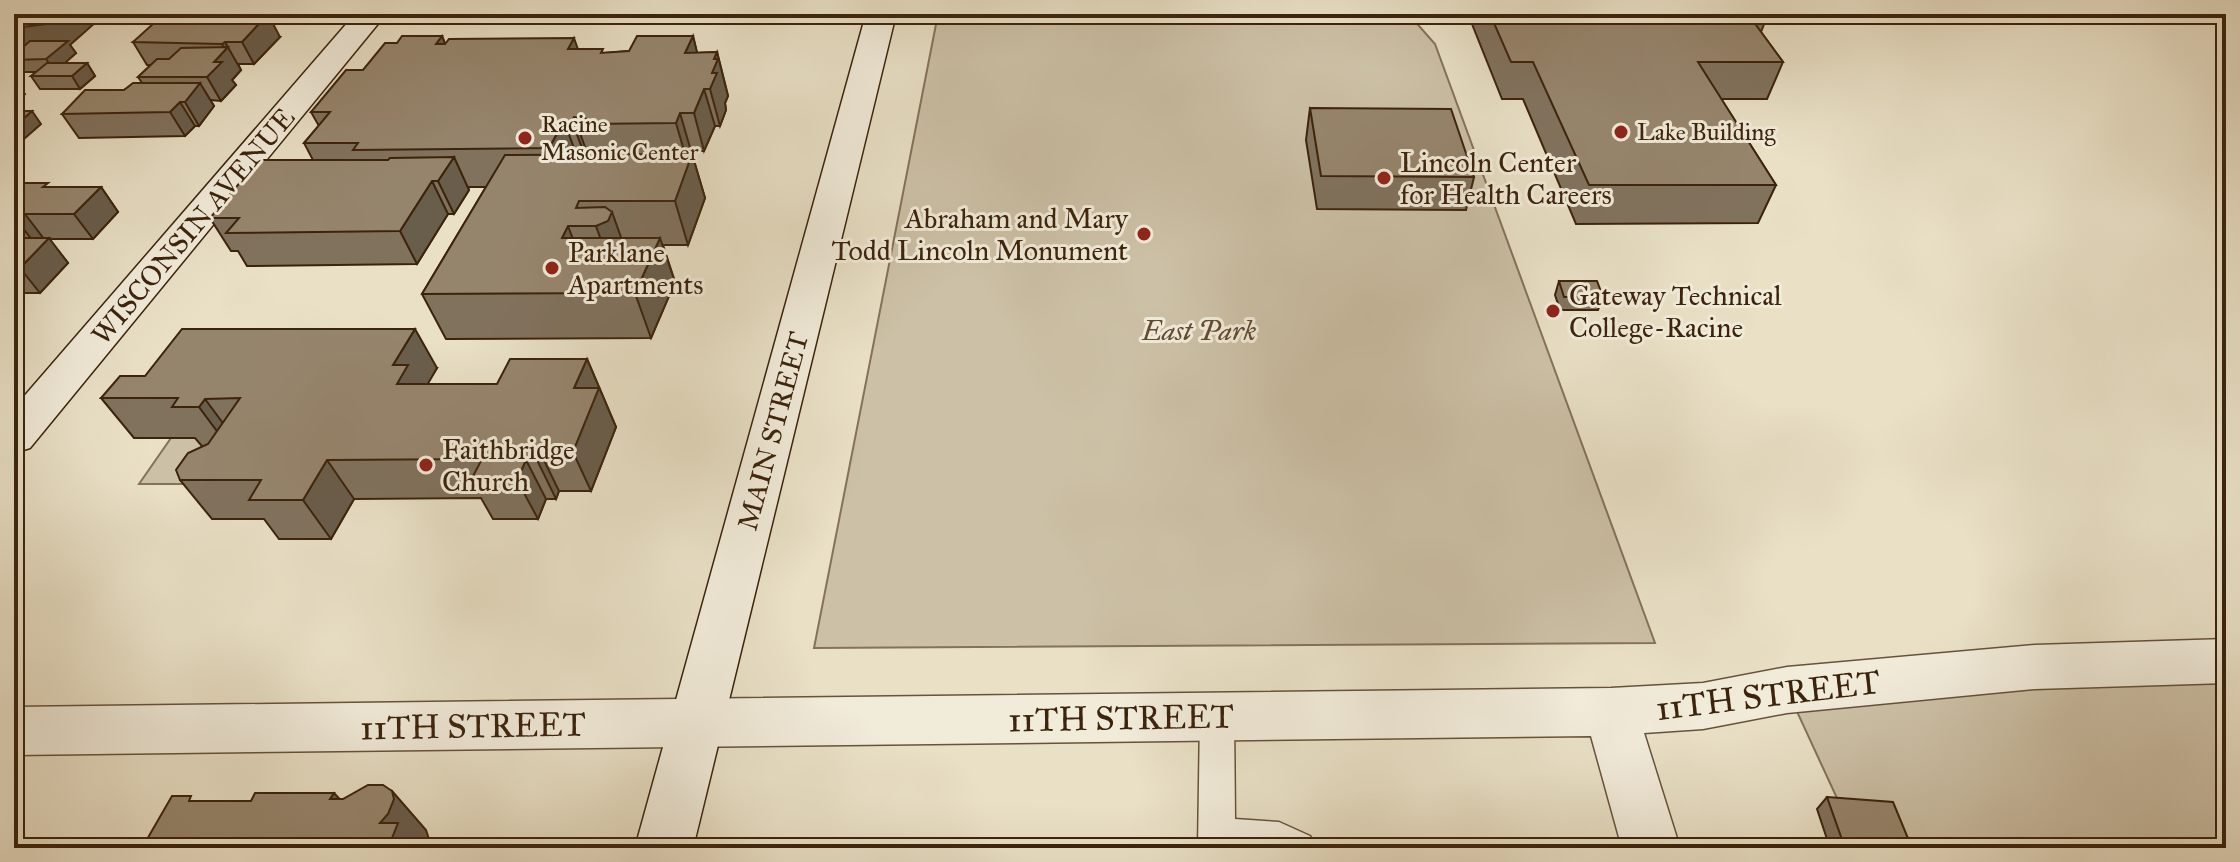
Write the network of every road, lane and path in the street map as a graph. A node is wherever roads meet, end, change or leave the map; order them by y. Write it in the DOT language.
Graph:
graph roads {
  1 [pos="371,14"];
  2 [pos="881,14"];
  3 [pos="14,437"];
  4 [pos="2226,661"];
  5 [pos="1611,712"];
  6 [pos="1217,717"];
  7 [pos="697,723"];
  8 [pos="14,731"];
  9 [pos="1217,842"];
  10 [pos="664,848"];
  11 [pos="1297,848"];
  12 [pos="1651,848"];
  1 -- 3 [label="street, WISCONSIN AVENUE"];
  2 -- 7 [label="street, MAIN STREET"];
  4 -- 5 [label="street, 11TH STREET"];
  5 -- 6 [label="street, 11TH STREET"];
  5 -- 12 [label="street"];
  6 -- 7 [label="street, 11TH STREET"];
  6 -- 9 [label="lane"];
  7 -- 8 [label="street, 11TH STREET"];
  7 -- 10 [label="street, MAIN STREET"];
  9 -- 11 [label="lane"];
}
